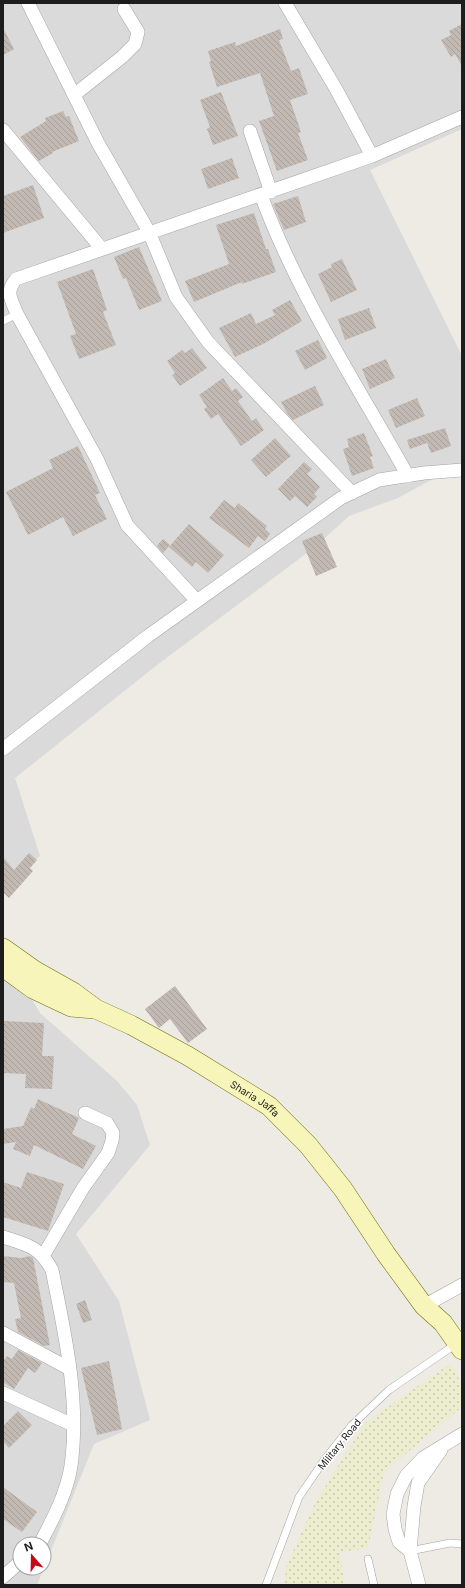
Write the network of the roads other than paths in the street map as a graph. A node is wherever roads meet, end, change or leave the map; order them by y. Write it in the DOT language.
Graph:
graph roads {
  1 [pos="28,3"];
  2 [pos="284,3"];
  3 [pos="124,9"];
  4 [pos="74,95"];
  5 [pos="462,117"];
  6 [pos="3,130"];
  7 [pos="250,131"];
  8 [pos="372,156"];
  9 [pos="266,193"];
  10 [pos="149,232"];
  11 [pos="102,248"];
  12 [pos="6,289"];
  13 [pos="16,314"];
  14 [pos="3,321"];
  15 [pos="462,470"];
  16 [pos="408,476"];
  17 [pos="352,493"];
  18 [pos="197,601"];
  19 [pos="3,749"];
  20 [pos="3,948"];
  21 [pos="3,967"];
  22 [pos="96,1009"];
  23 [pos="85,1113"];
  24 [pos="3,1237"];
  25 [pos="43,1256"];
  26 [pos="462,1286"];
  27 [pos="424,1306"];
  28 [pos="3,1333"];
  29 [pos="461,1345"];
  30 [pos="70,1369"];
  31 [pos="3,1393"];
  32 [pos="72,1425"];
  33 [pos="462,1434"];
  34 [pos="442,1448"];
  35 [pos="44,1536"];
  36 [pos="462,1544"];
  37 [pos="410,1551"];
  38 [pos="368,1559"];
  39 [pos="12,1569"];
  40 [pos="3,1577"];
  41 [pos="266,1585"];
  42 [pos="374,1585"];
  43 [pos="419,1585"];
  1 -- 4 [label="street"];
  2 -- 8 [label="street"];
  3 -- 4 [label="street"];
  4 -- 10 [label="street"];
  5 -- 8 [label="street"];
  6 -- 11 [label="street"];
  7 -- 9 [label="street"];
  8 -- 9 [label="street"];
  9 -- 10 [label="street"];
  9 -- 16 [label="street"];
  10 -- 11 [label="street"];
  10 -- 17 [label="street"];
  11 -- 12 [label="street"];
  12 -- 13 [label="street"];
  13 -- 14 [label="lane"];
  13 -- 18 [label="street"];
  15 -- 16 [label="street"];
  16 -- 17 [label="street"];
  17 -- 18 [label="street"];
  18 -- 19 [label="street"];
  20 -- 22 [label="street, Sharia Jaffa"];
  21 -- 22 [label="street"];
  22 -- 27 [label="street, Sharia Jaffa"];
  23 -- 25 [label="street"];
  24 -- 25 [label="street"];
  25 -- 30 [label="street"];
  26 -- 27 [label="street"];
  27 -- 29 [label="street, Sharia Jaffa"];
  28 -- 30 [label="street"];
  29 -- 41 [label="lane, Military Road"];
  30 -- 32 [label="street"];
  31 -- 32 [label="street"];
  32 -- 35 [label="street"];
  33 -- 34 [label="street"];
  34 -- 37 [label="street"];
  34 -- 37 [label="street"];
  36 -- 37 [label="lane"];
  37 -- 43 [label="street"];
  38 -- 42 [label="lane"];
  39 -- 40 [label="street"];
}
